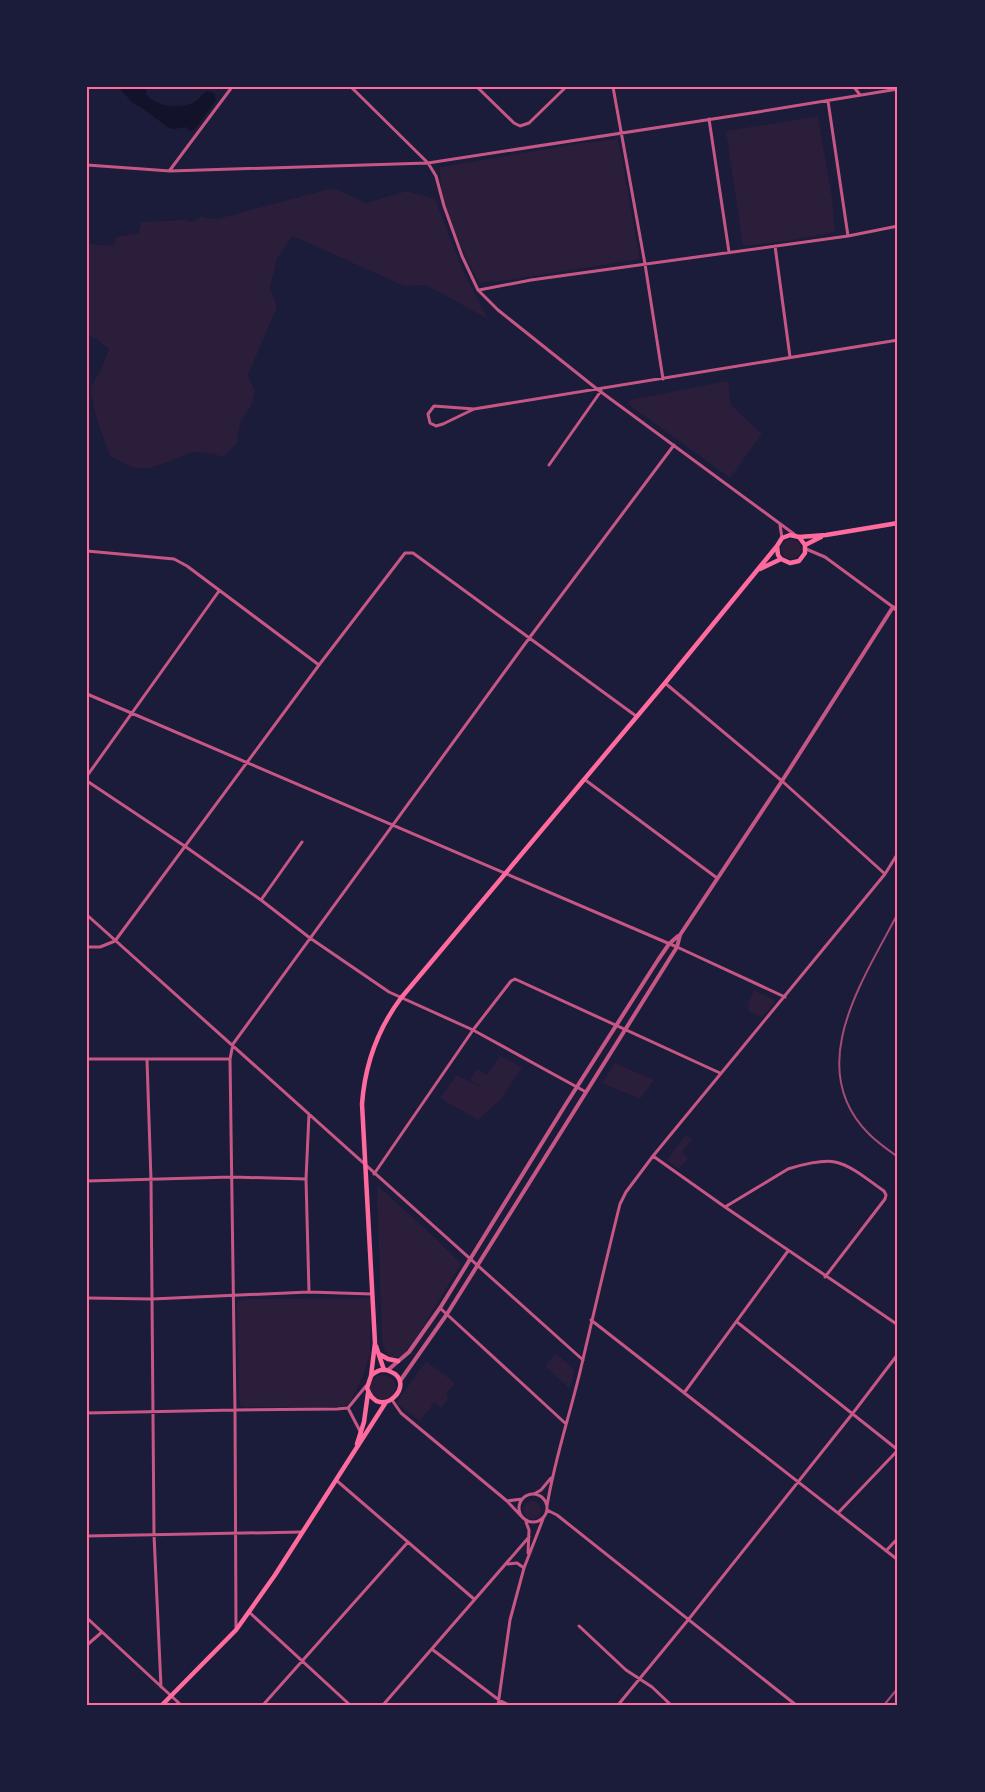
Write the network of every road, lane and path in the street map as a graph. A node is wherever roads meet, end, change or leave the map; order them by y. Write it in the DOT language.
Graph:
graph roads {
  1 [pos="232,87"];
  2 [pos="351,87"];
  3 [pos="477,87"];
  4 [pos="566,87"];
  5 [pos="613,87"];
  6 [pos="854,87"];
  7 [pos="898,89"];
  8 [pos="861,95"];
  9 [pos="827,100"];
  10 [pos="709,119"];
  11 [pos="621,133"];
  12 [pos="428,163"];
  13 [pos="87,166"];
  14 [pos="170,171"];
  15 [pos="898,226"];
  16 [pos="848,236"];
  17 [pos="775,245"];
  18 [pos="729,252"];
  19 [pos="645,264"];
  20 [pos="478,290"];
  21 [pos="898,340"];
  22 [pos="790,357"];
  23 [pos="663,379"];
  24 [pos="599,390"];
  25 [pos="474,409"];
  26 [pos="674,445"];
  27 [pos="549,465"];
  28 [pos="898,523"];
  29 [pos="779,524"];
  30 [pos="826,535"];
  31 [pos="797,536"];
  32 [pos="782,538"];
  33 [pos="777,546"];
  34 [pos="805,547"];
  35 [pos="87,551"];
  36 [pos="781,559"];
  37 [pos="758,571"];
  38 [pos="219,591"];
  39 [pos="893,607"];
  40 [pos="898,611"];
  41 [pos="530,637"];
  42 [pos="319,665"];
  43 [pos="665,683"];
  44 [pos="87,694"];
  45 [pos="131,713"];
  46 [pos="636,716"];
  47 [pos="247,764"];
  48 [pos="87,778"];
  49 [pos="584,779"];
  50 [pos="782,781"];
  51 [pos="393,826"];
  52 [pos="302,842"];
  53 [pos="186,847"];
  54 [pos="898,853"];
  55 [pos="505,873"];
  56 [pos="885,874"];
  57 [pos="717,878"];
  58 [pos="261,900"];
  59 [pos="87,915"];
  60 [pos="680,935"];
  61 [pos="310,938"];
  62 [pos="116,942"];
  63 [pos="669,944"];
  64 [pos="87,947"];
  65 [pos="677,947"];
  66 [pos="785,997"];
  67 [pos="401,998"];
  68 [pos="617,1025"];
  69 [pos="626,1029"];
  70 [pos="473,1030"];
  71 [pos="232,1044"];
  72 [pos="87,1059"];
  73 [pos="230,1059"];
  74 [pos="147,1060"];
  75 [pos="720,1073"];
  76 [pos="578,1087"];
  77 [pos="586,1092"];
  78 [pos="309,1114"];
  79 [pos="653,1156"];
  80 [pos="366,1167"];
  81 [pos="374,1174"];
  82 [pos="523,1175"];
  83 [pos="231,1178"];
  84 [pos="306,1179"];
  85 [pos="531,1179"];
  86 [pos="151,1180"];
  87 [pos="87,1181"];
  88 [pos="725,1208"];
  89 [pos="788,1251"];
  90 [pos="470,1258"];
  91 [pos="477,1264"];
  92 [pos="825,1277"];
  93 [pos="309,1292"];
  94 [pos="233,1294"];
  95 [pos="374,1294"];
  96 [pos="87,1298"];
  97 [pos="152,1299"];
  98 [pos="440,1308"];
  99 [pos="447,1314"];
  100 [pos="591,1320"];
  101 [pos="737,1322"];
  102 [pos="898,1325"];
  103 [pos="375,1343"];
  104 [pos="379,1354"];
  105 [pos="898,1354"];
  106 [pos="583,1360"];
  107 [pos="398,1361"];
  108 [pos="386,1370"];
  109 [pos="371,1376"];
  110 [pos="399,1382"];
  111 [pos="367,1384"];
  112 [pos="369,1393"];
  113 [pos="684,1393"];
  114 [pos="389,1401"];
  115 [pos="348,1408"];
  116 [pos="235,1410"];
  117 [pos="87,1413"];
  118 [pos="153,1413"];
  119 [pos="853,1413"];
  120 [pos="565,1423"];
  121 [pos="361,1433"];
  122 [pos="898,1450"];
  123 [pos="354,1452"];
  124 [pos="552,1476"];
  125 [pos="336,1480"];
  126 [pos="797,1482"];
  127 [pos="534,1494"];
  128 [pos="523,1498"];
  129 [pos="507,1500"];
  130 [pos="547,1508"];
  131 [pos="838,1513"];
  132 [pos="523,1519"];
  133 [pos="543,1519"];
  134 [pos="302,1532"];
  135 [pos="236,1534"];
  136 [pos="154,1535"];
  137 [pos="87,1536"];
  138 [pos="529,1537"];
  139 [pos="898,1538"];
  140 [pos="408,1542"];
  141 [pos="886,1551"];
  142 [pos="527,1558"];
  143 [pos="898,1560"];
  144 [pos="506,1564"];
  145 [pos="524,1568"];
  146 [pos="474,1599"];
  147 [pos="249,1612"];
  148 [pos="87,1618"];
  149 [pos="688,1620"];
  150 [pos="579,1626"];
  151 [pos="236,1630"];
  152 [pos="102,1632"];
  153 [pos="87,1646"];
  154 [pos="433,1650"];
  155 [pos="302,1661"];
  156 [pos="639,1678"];
  157 [pos="161,1687"];
  158 [pos="171,1696"];
  159 [pos="499,1700"];
  160 [pos="162,1705"];
  161 [pos="181,1705"];
  162 [pos="263,1705"];
  163 [pos="350,1705"];
  164 [pos="383,1705"];
  165 [pos="498,1705"];
  166 [pos="509,1705"];
  167 [pos="618,1705"];
  168 [pos="672,1705"];
  169 [pos="796,1705"];
  1 -- 14 [label="street"];
  2 -- 12 [label="street"];
  3 -- 4 [label="street"];
  5 -- 11 [label="street"];
  6 -- 8 [label="street"];
  7 -- 8 [label="street"];
  8 -- 9 [label="street"];
  9 -- 10 [label="street"];
  9 -- 16 [label="street"];
  10 -- 11 [label="street"];
  10 -- 18 [label="street"];
  11 -- 12 [label="street"];
  11 -- 19 [label="street"];
  12 -- 14 [label="street"];
  12 -- 20 [label="street"];
  13 -- 14 [label="street"];
  15 -- 16 [label="street"];
  16 -- 17 [label="street"];
  17 -- 18 [label="street"];
  17 -- 22 [label="street"];
  18 -- 19 [label="street"];
  19 -- 20 [label="street"];
  19 -- 23 [label="street"];
  20 -- 24 [label="street"];
  21 -- 22 [label="street"];
  22 -- 23 [label="street"];
  23 -- 24 [label="street"];
  24 -- 25 [label="street"];
  24 -- 26 [label="street"];
  24 -- 27 [label="street"];
  25 -- 25 [label="street"];
  26 -- 29 [label="street"];
  26 -- 41 [label="street"];
  28 -- 30 [label="main road"];
  29 -- 31 [label="street"];
  29 -- 32 [label="street"];
  30 -- 31 [label="main road"];
  30 -- 34 [label="main road"];
  31 -- 32 [label="main road"];
  31 -- 34 [label="main road"];
  32 -- 33 [label="main road"];
  33 -- 36 [label="main road"];
  33 -- 37 [label="main road"];
  34 -- 36 [label="main road"];
  34 -- 39 [label="street"];
  35 -- 38 [label="street"];
  36 -- 37 [label="main road"];
  37 -- 43 [label="main road"];
  38 -- 42 [label="street"];
  38 -- 45 [label="street"];
  39 -- 40 [label="street"];
  39 -- 50 [label="street"];
  41 -- 42 [label="street"];
  41 -- 46 [label="street"];
  41 -- 51 [label="street"];
  42 -- 47 [label="street"];
  43 -- 46 [label="main road"];
  43 -- 50 [label="street"];
  44 -- 45 [label="street"];
  45 -- 47 [label="street"];
  45 -- 48 [label="street"];
  46 -- 49 [label="main road"];
  47 -- 51 [label="street"];
  47 -- 53 [label="street"];
  48 -- 53 [label="street"];
  49 -- 55 [label="main road"];
  49 -- 57 [label="street"];
  50 -- 56 [label="street"];
  50 -- 57 [label="street"];
  51 -- 55 [label="street"];
  51 -- 61 [label="street"];
  52 -- 58 [label="street"];
  53 -- 58 [label="street"];
  53 -- 62 [label="street"];
  54 -- 56 [label="street"];
  55 -- 63 [label="street"];
  55 -- 67 [label="main road"];
  56 -- 66 [label="street"];
  57 -- 60 [label="street"];
  58 -- 61 [label="street"];
  59 -- 62 [label="street"];
  60 -- 63 [label="street"];
  60 -- 65 [label="street"];
  61 -- 67 [label="street"];
  61 -- 71 [label="street"];
  62 -- 64 [label="street"];
  62 -- 71 [label="street"];
  63 -- 65 [label="street"];
  63 -- 68 [label="street"];
  65 -- 66 [label="street"];
  65 -- 69 [label="street"];
  66 -- 75 [label="street"];
  67 -- 70 [label="street"];
  67 -- 80 [label="main road"];
  68 -- 69 [label="street"];
  68 -- 70 [label="street"];
  68 -- 76 [label="street"];
  69 -- 75 [label="street"];
  69 -- 77 [label="street"];
  70 -- 76 [label="street"];
  70 -- 81 [label="street"];
  71 -- 73 [label="street"];
  71 -- 78 [label="street"];
  72 -- 74 [label="street"];
  73 -- 74 [label="street"];
  73 -- 83 [label="street"];
  74 -- 86 [label="street"];
  75 -- 79 [label="street"];
  76 -- 77 [label="street"];
  76 -- 82 [label="street"];
  77 -- 85 [label="street"];
  78 -- 80 [label="street"];
  78 -- 84 [label="street"];
  79 -- 88 [label="street"];
  79 -- 100 [label="street"];
  80 -- 81 [label="street"];
  80 -- 95 [label="main road"];
  81 -- 90 [label="street"];
  82 -- 85 [label="street"];
  82 -- 90 [label="street"];
  83 -- 84 [label="street"];
  83 -- 86 [label="street"];
  83 -- 94 [label="street"];
  84 -- 93 [label="street"];
  85 -- 91 [label="street"];
  86 -- 87 [label="street"];
  86 -- 97 [label="street"];
  88 -- 89 [label="street"];
  88 -- 92 [label="street"];
  89 -- 92 [label="street"];
  89 -- 101 [label="street"];
  90 -- 91 [label="street"];
  90 -- 98 [label="street"];
  91 -- 99 [label="street"];
  91 -- 106 [label="street"];
  92 -- 102 [label="street"];
  93 -- 94 [label="street"];
  93 -- 95 [label="street"];
  94 -- 97 [label="street"];
  94 -- 116 [label="street"];
  95 -- 103 [label="main road"];
  96 -- 97 [label="street"];
  97 -- 118 [label="street"];
  98 -- 99 [label="street"];
  98 -- 107 [label="street"];
  99 -- 110 [label="street"];
  99 -- 120 [label="street"];
  100 -- 106 [label="street"];
  100 -- 113 [label="street"];
  101 -- 113 [label="street"];
  101 -- 119 [label="street"];
  103 -- 104 [label="main road"];
  103 -- 109 [label="main road"];
  104 -- 107 [label="main road"];
  104 -- 108 [label="main road"];
  105 -- 119 [label="street"];
  106 -- 120 [label="street"];
  107 -- 108 [label="street"];
  108 -- 109 [label="main road"];
  108 -- 110 [label="main road"];
  109 -- 111 [label="main road"];
  110 -- 114 [label="main road"];
  111 -- 112 [label="main road"];
  111 -- 115 [label="street"];
  112 -- 114 [label="main road"];
  112 -- 121 [label="main road"];
  113 -- 126 [label="street"];
  114 -- 123 [label="main road"];
  114 -- 129 [label="street"];
  115 -- 116 [label="street"];
  115 -- 121 [label="street"];
  116 -- 118 [label="street"];
  116 -- 135 [label="street"];
  117 -- 118 [label="street"];
  118 -- 136 [label="street"];
  119 -- 122 [label="street"];
  119 -- 126 [label="street"];
  120 -- 124 [label="street"];
  121 -- 123 [label="main road"];
  122 -- 131 [label="street"];
  123 -- 125 [label="main road"];
  124 -- 127 [label="street"];
  124 -- 130 [label="street"];
  125 -- 134 [label="main road"];
  125 -- 140 [label="street"];
  126 -- 131 [label="street"];
  126 -- 149 [label="street"];
  127 -- 128 [label="street"];
  127 -- 130 [label="street"];
  128 -- 129 [label="street"];
  128 -- 132 [label="street"];
  129 -- 132 [label="street"];
  130 -- 133 [label="street"];
  130 -- 149 [label="street"];
  131 -- 141 [label="street"];
  132 -- 133 [label="street"];
  132 -- 138 [label="street"];
  133 -- 142 [label="street"];
  134 -- 135 [label="street"];
  134 -- 147 [label="main road"];
  135 -- 136 [label="street"];
  135 -- 151 [label="street"];
  136 -- 137 [label="street"];
  136 -- 157 [label="street"];
  138 -- 142 [label="street"];
  138 -- 144 [label="street"];
  139 -- 141 [label="street"];
  140 -- 146 [label="street"];
  140 -- 155 [label="street"];
  141 -- 143 [label="street"];
  142 -- 145 [label="street"];
  144 -- 145 [label="street"];
  144 -- 146 [label="street"];
  145 -- 159 [label="street"];
  146 -- 154 [label="street"];
  147 -- 151 [label="main road"];
  147 -- 155 [label="street"];
  148 -- 152 [label="street"];
  149 -- 156 [label="street"];
  149 -- 169 [label="street"];
  150 -- 156 [label="street"];
  151 -- 158 [label="main road"];
  152 -- 153 [label="street"];
  152 -- 157 [label="street"];
  154 -- 159 [label="street"];
  154 -- 164 [label="street"];
  155 -- 162 [label="street"];
  155 -- 163 [label="street"];
  156 -- 167 [label="street"];
  156 -- 168 [label="street"];
  157 -- 158 [label="street"];
  158 -- 160 [label="main road"];
  158 -- 161 [label="street"];
  159 -- 165 [label="street"];
  159 -- 166 [label="street"];
}
